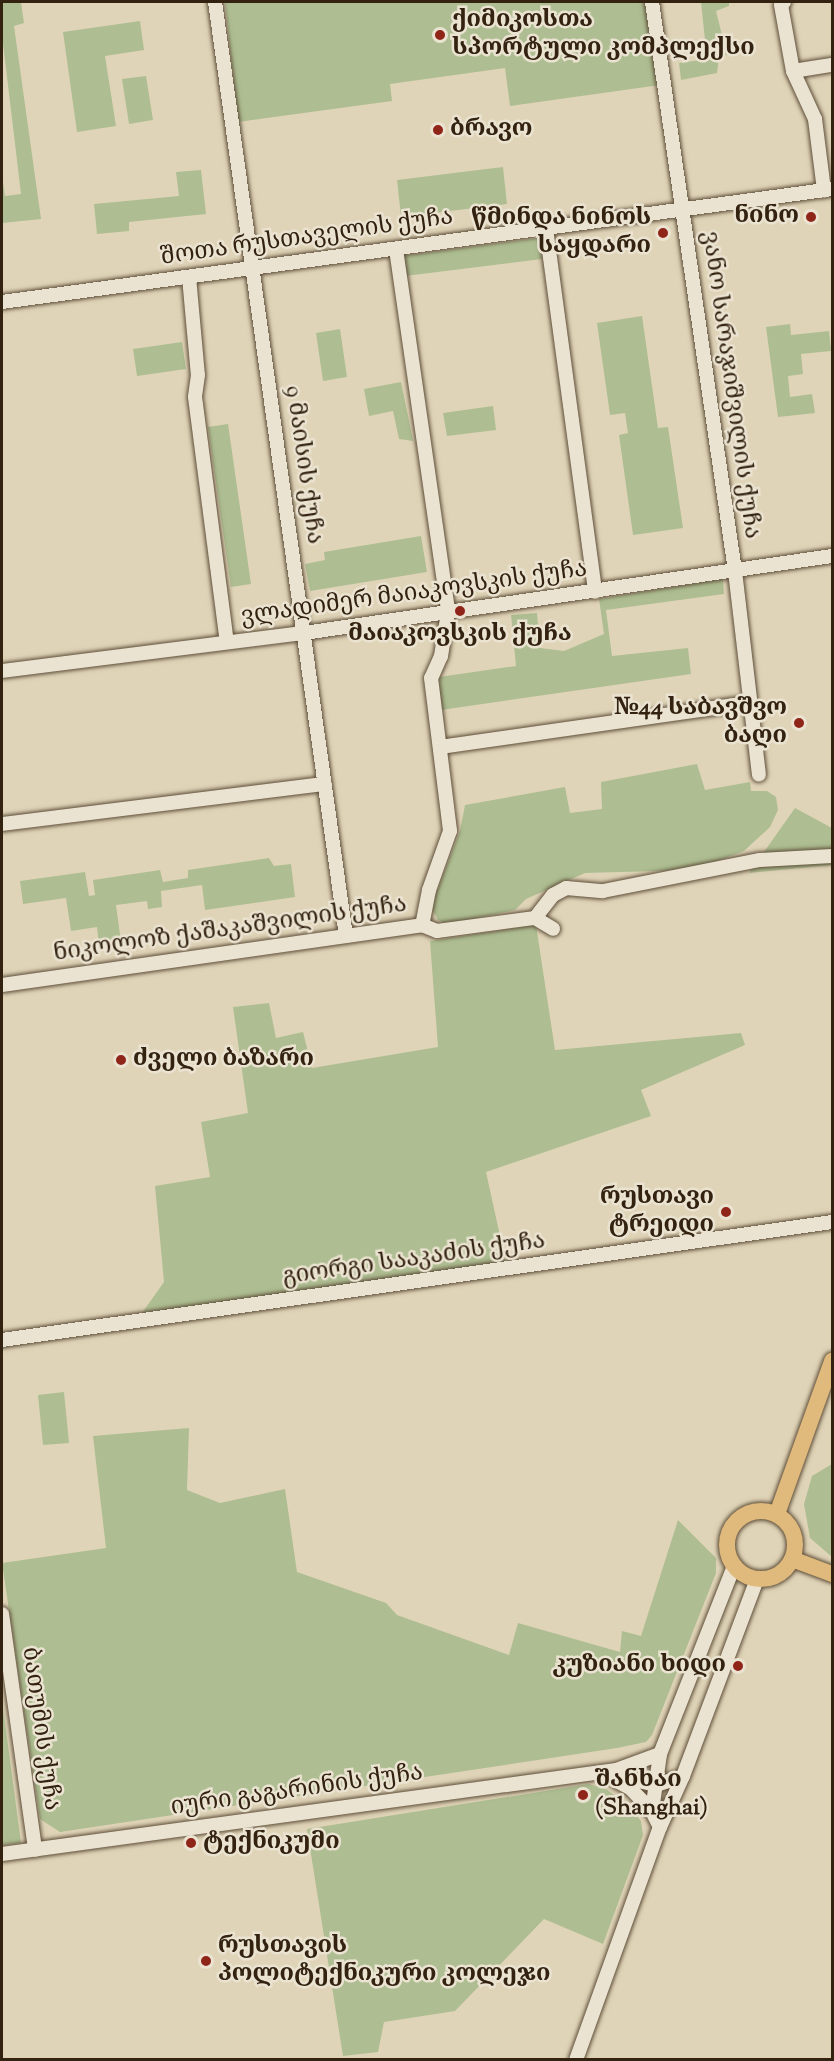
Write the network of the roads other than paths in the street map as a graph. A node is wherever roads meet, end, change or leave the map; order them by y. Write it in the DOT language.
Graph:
graph roads {
  1 [pos="215,2"];
  2 [pos="652,2"];
  3 [pos="784,2"];
  4 [pos="832,65"];
  5 [pos="793,70"];
  6 [pos="828,190"];
  7 [pos="681,210"];
  8 [pos="546,228"];
  9 [pos="396,249"];
  10 [pos="252,268"];
  11 [pos="189,277"];
  12 [pos="2,302"];
  13 [pos="832,556"];
  14 [pos="735,571"];
  15 [pos="595,592"];
  16 [pos="448,612"];
  17 [pos="304,633"];
  18 [pos="227,642"];
  19 [pos="2,671"];
  20 [pos="749,703"];
  21 [pos="440,747"];
  22 [pos="759,775"];
  23 [pos="325,784"];
  24 [pos="2,824"];
  25 [pos="832,856"];
  26 [pos="535,918"];
  27 [pos="422,925"];
  28 [pos="554,929"];
  29 [pos="346,936"];
  30 [pos="2,985"];
  31 [pos="832,1222"];
  32 [pos="2,1340"];
  33 [pos="832,1361"];
  34 [pos="777,1514"];
  35 [pos="792,1559"];
  36 [pos="734,1566"];
  37 [pos="832,1574"];
  38 [pos="757,1579"];
  39 [pos="2,1614"];
  40 [pos="660,1754"];
  41 [pos="600,1772"];
  42 [pos="683,1776"];
  43 [pos="656,1785"];
  44 [pos="652,1811"];
  45 [pos="660,1827"];
  46 [pos="35,1850"];
  47 [pos="2,1854"];
  48 [pos="576,2060"];
  1 -- 10 [label="street, 9 მაისის ქუჩა"];
  2 -- 7 [label="street, ვანო სარაჯიშვილის ქუჩა"];
  3 -- 5 [label="street"];
  4 -- 5 [label="street"];
  5 -- 6 [label="street"];
  6 -- 7 [label="street, შოთა რუსთაველის ქუჩა"];
  7 -- 8 [label="street, შოთა რუსთაველის ქუჩა"];
  7 -- 14 [label="street, ვანო სარაჯიშვილის ქუჩა"];
  8 -- 9 [label="street, შოთა რუსთაველის ქუჩა"];
  8 -- 15 [label="street"];
  9 -- 10 [label="street, შოთა რუსთაველის ქუჩა"];
  9 -- 16 [label="street"];
  10 -- 11 [label="street, შოთა რუსთაველის ქუჩა"];
  10 -- 17 [label="street, 9 მაისის ქუჩა"];
  11 -- 12 [label="street, შოთა რუსთაველის ქუჩა"];
  11 -- 18 [label="street"];
  13 -- 14 [label="street, ვლადიმერ მაიაკოვსკის ქუჩა"];
  14 -- 15 [label="street, ვლადიმერ მაიაკოვსკის ქუჩა"];
  14 -- 20 [label="street, ვანო სარაჯიშვილის ქუჩა"];
  15 -- 16 [label="street, ვლადიმერ მაიაკოვსკის ქუჩა"];
  16 -- 17 [label="street, ვლადიმერ მაიაკოვსკის ქუჩა"];
  16 -- 21 [label="street"];
  17 -- 18 [label="street, ვლადიმერ მაიაკოვსკის ქუჩა"];
  17 -- 23 [label="street, 9 მაისის ქუჩა"];
  18 -- 19 [label="street, ვლადიმერ მაიაკოვსკის ქუჩა"];
  20 -- 21 [label="street"];
  20 -- 22 [label="street, ვანო სარაჯიშვილის ქუჩა"];
  21 -- 27 [label="street"];
  23 -- 24 [label="street"];
  23 -- 29 [label="street, 9 მაისის ქუჩა"];
  25 -- 26 [label="street"];
  26 -- 27 [label="street, ნიკოლოზ ქაშაკაშვილის ქუჩა"];
  26 -- 28 [label="street"];
  27 -- 29 [label="street, ნიკოლოზ ქაშაკაშვილის ქუჩა"];
  29 -- 30 [label="street, ნიკოლოზ ქაშაკაშვილის ქუჩა"];
  31 -- 32 [label="street, გიორგი სააკაძის ქუჩა"];
  33 -- 34 [label="main road"];
  34 -- 35 [label="main road"];
  34 -- 36 [label="main road"];
  35 -- 37 [label="main road"];
  35 -- 38 [label="main road"];
  36 -- 38 [label="main road"];
  36 -- 40 [label="street"];
  38 -- 42 [label="street"];
  39 -- 46 [label="street, ბათუმის ქუჩა"];
  40 -- 41 [label="street, იური გაგარინის ქუჩა"];
  40 -- 43 [label="street"];
  41 -- 43 [label="street, იური გაგარინის ქუჩა"];
  41 -- 44 [label="street"];
  41 -- 46 [label="street, იური გაგარინის ქუჩა"];
  42 -- 43 [label="street"];
  42 -- 45 [label="street"];
  43 -- 44 [label="street"];
  44 -- 45 [label="street"];
  45 -- 48 [label="street"];
  46 -- 47 [label="street, იური გაგარინის ქუჩა"];
}
